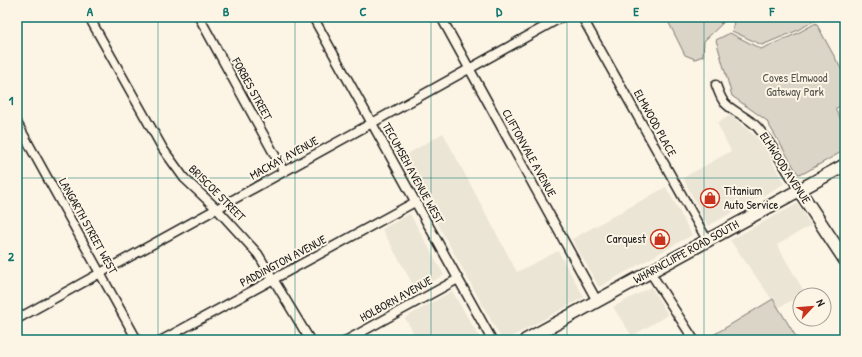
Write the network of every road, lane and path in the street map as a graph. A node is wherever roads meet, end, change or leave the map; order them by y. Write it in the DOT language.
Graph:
graph roads {
  1 [pos="90,17"];
  2 [pos="199,17"];
  3 [pos="313,17"];
  4 [pos="441,17"];
  5 [pos="562,17"];
  6 [pos="582,17"];
  7 [pos="469,68"];
  8 [pos="716,85"];
  9 [pos="17,123"];
  10 [pos="372,123"];
  11 [pos="845,165"];
  12 [pos="284,172"];
  13 [pos="799,190"];
  14 [pos="415,202"];
  15 [pos="217,209"];
  16 [pos="707,240"];
  17 [pos="845,260"];
  18 [pos="100,272"];
  19 [pos="650,272"];
  20 [pos="274,279"];
  21 [pos="458,280"];
  22 [pos="597,301"];
  23 [pos="17,319"];
  24 [pos="137,340"];
  25 [pos="162,340"];
  26 [pos="310,340"];
  27 [pos="347,340"];
  28 [pos="492,340"];
  29 [pos="526,340"];
  30 [pos="694,340"];
  1 -- 15 [label="street, BRISCOE STREET"];
  2 -- 12 [label="street, FORBES STREET"];
  3 -- 10 [label="street, TECUMSEH AVENUE WEST"];
  4 -- 7 [label="street, CLIFTONVALE AVENUE"];
  5 -- 7 [label="street, MACKAY AVENUE"];
  6 -- 16 [label="street, ELMWOOD PLACE"];
  7 -- 10 [label="street, MACKAY AVENUE"];
  7 -- 22 [label="street, CLIFTONVALE AVENUE"];
  8 -- 13 [label="street, ELMWOOD AVENUE"];
  9 -- 18 [label="street, LANGARTH STREET WEST"];
  10 -- 12 [label="street, MACKAY AVENUE"];
  10 -- 14 [label="street, TECUMSEH AVENUE WEST"];
  11 -- 13 [label="main road, WHARNCLIFFE ROAD SOUTH"];
  12 -- 15 [label="street, MACKAY AVENUE"];
  13 -- 16 [label="main road, WHARNCLIFFE ROAD SOUTH"];
  13 -- 17 [label="main road, ELMWOOD AVENUE"];
  14 -- 20 [label="street, PADDINGTON AVENUE"];
  14 -- 21 [label="street, TECUMSEH AVENUE WEST"];
  15 -- 18 [label="street, MACKAY AVENUE"];
  15 -- 20 [label="street, BRISCOE STREET"];
  16 -- 19 [label="main road, WHARNCLIFFE ROAD SOUTH"];
  18 -- 23 [label="street, MACKAY AVENUE"];
  18 -- 24 [label="street, LANGARTH STREET WEST"];
  19 -- 22 [label="main road, WHARNCLIFFE ROAD SOUTH"];
  19 -- 30 [label="street"];
  20 -- 25 [label="street, PADDINGTON AVENUE"];
  20 -- 26 [label="street, BRISCOE STREET"];
  21 -- 27 [label="street, HOLBORN AVENUE"];
  21 -- 28 [label="street, TECUMSEH AVENUE WEST"];
  22 -- 29 [label="main road, WHARNCLIFFE ROAD SOUTH"];
}
